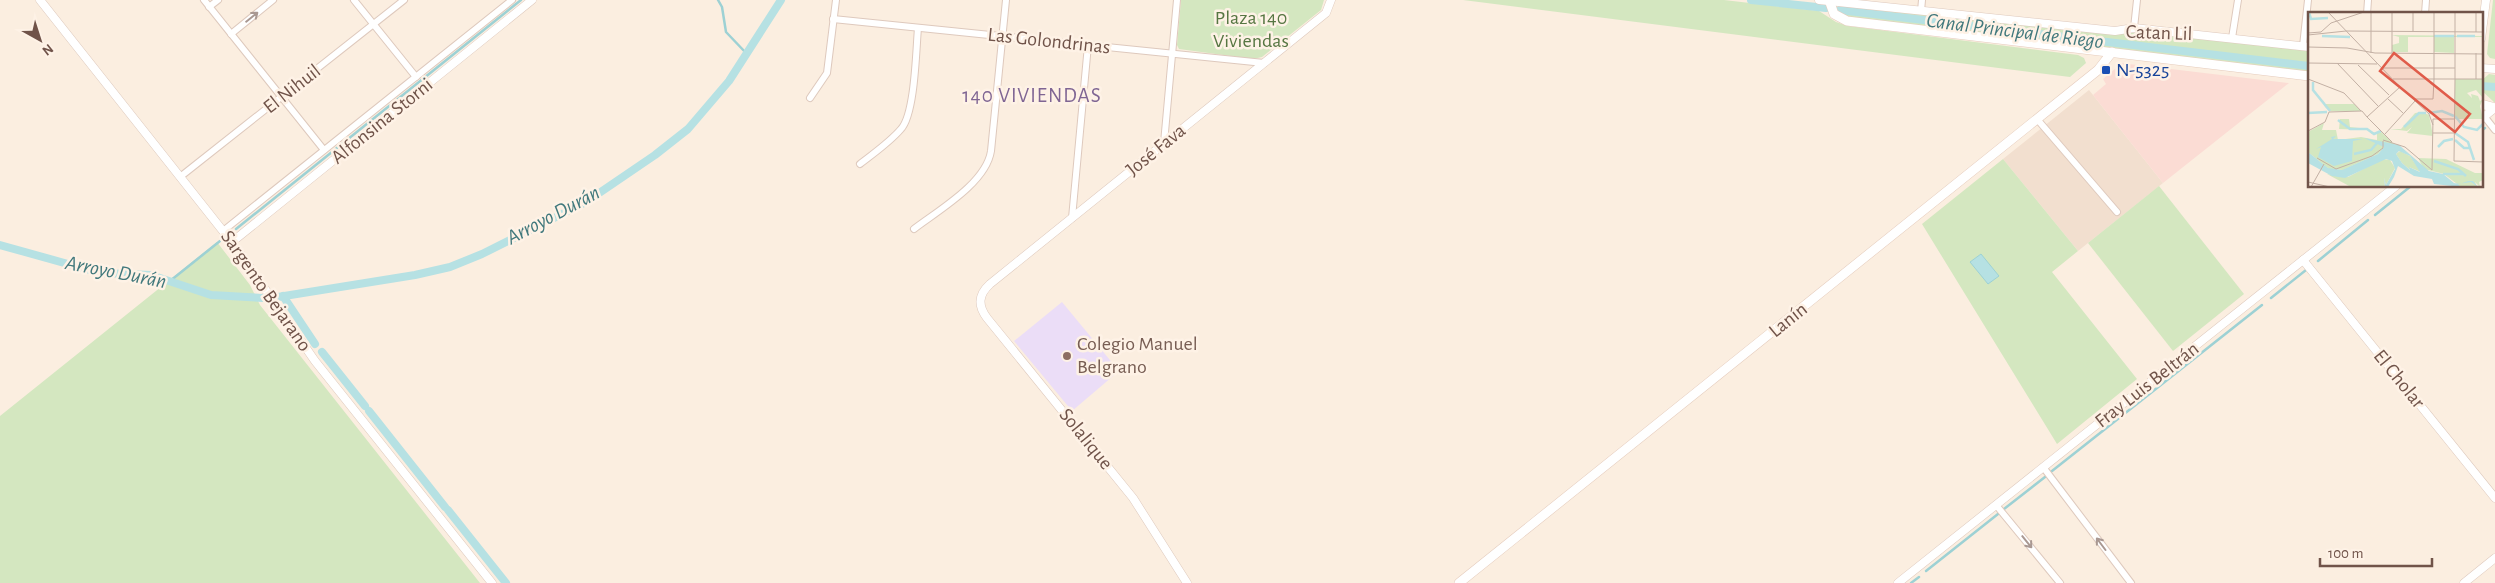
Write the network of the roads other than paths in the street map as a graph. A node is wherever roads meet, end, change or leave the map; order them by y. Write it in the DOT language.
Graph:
graph roads {
  1 [pos="40,0"];
  2 [pos="204,0"];
  3 [pos="218,0"];
  4 [pos="273,0"];
  5 [pos="354,0"];
  6 [pos="404,0"];
  7 [pos="512,0"];
  8 [pos="532,0"];
  9 [pos="836,0"];
  10 [pos="1006,0"];
  11 [pos="1177,0"];
  12 [pos="1331,0"];
  13 [pos="1819,0"];
  14 [pos="1922,0"];
  15 [pos="2137,0"];
  16 [pos="2238,0"];
  17 [pos="2308,0"];
  18 [pos="2486,0"];
  19 [pos="1830,1"];
  20 [pos="209,7"];
  21 [pos="1921,11"];
  22 [pos="834,19"];
  23 [pos="374,24"];
  24 [pos="918,28"];
  25 [pos="2134,28"];
  26 [pos="2482,31"];
  27 [pos="231,34"];
  28 [pos="1003,36"];
  29 [pos="2232,38"];
  30 [pos="1088,45"];
  31 [pos="2306,46"];
  32 [pos="2112,52"];
  33 [pos="1172,53"];
  34 [pos="1264,63"];
  35 [pos="2482,68"];
  36 [pos="2495,69"];
  37 [pos="2308,76"];
  38 [pos="416,77"];
  39 [pos="282,97"];
  40 [pos="810,98"];
  41 [pos="2482,104"];
  42 [pos="2495,108"];
  43 [pos="2483,118"];
  44 [pos="2037,119"];
  45 [pos="2495,130"];
  46 [pos="1164,143"];
  47 [pos="324,150"];
  48 [pos="860,164"];
  49 [pos="180,177"];
  50 [pos="2393,188"];
  51 [pos="2117,212"];
  52 [pos="1072,218"];
  53 [pos="914,229"];
  54 [pos="223,231"];
  55 [pos="232,242"];
  56 [pos="2303,260"];
  57 [pos="980,300"];
  58 [pos="2043,467"];
  59 [pos="2495,498"];
  60 [pos="1996,505"];
  61 [pos="2495,558"];
  62 [pos="492,583"];
  63 [pos="1187,583"];
  64 [pos="1459,583"];
  65 [pos="1898,583"];
  66 [pos="2060,583"];
  67 [pos="2131,583"];
  68 [pos="2464,583"];
  1 -- 49 [label="street, Sargento Bejarano"];
  2 -- 20 [label="street"];
  3 -- 20 [label="street"];
  27 -- 4 [label="street, one-way"];
  5 -- 23 [label="street"];
  6 -- 23 [label="street, El Nihuil"];
  7 -- 38 [label="street, Alfonsina Storni"];
  8 -- 55 [label="street, Alfonsina Storni"];
  9 -- 22 [label="street"];
  10 -- 28 [label="street"];
  11 -- 33 [label="street"];
  12 -- 34 [label="street, José Fava"];
  13 -- 19 [label="street, Catan Lil"];
  14 -- 21 [label="street"];
  15 -- 25 [label="street"];
  16 -- 29 [label="street"];
  17 -- 31 [label="street"];
  18 -- 26 [label="street"];
  19 -- 21 [label="street, Catan Lil"];
  19 -- 32 [label="main road"];
  20 -- 27 [label="street"];
  21 -- 25 [label="street, Catan Lil"];
  22 -- 24 [label="street, Las Golondrinas"];
  22 -- 40 [label="street"];
  23 -- 38 [label="street"];
  23 -- 39 [label="street, El Nihuil"];
  24 -- 28 [label="street, Las Golondrinas"];
  24 -- 48 [label="street"];
  25 -- 29 [label="street, Catan Lil"];
  27 -- 39 [label="street"];
  28 -- 30 [label="street, Las Golondrinas"];
  28 -- 53 [label="street"];
  29 -- 31 [label="street, Catan Lil"];
  30 -- 33 [label="street, Las Golondrinas"];
  30 -- 52 [label="street"];
  32 -- 37 [label="main road"];
  32 -- 44 [label="main road, Lanín"];
  33 -- 34 [label="street, Las Golondrinas"];
  33 -- 46 [label="street"];
  34 -- 46 [label="street, José Fava"];
  35 -- 36 [label="street"];
  38 -- 47 [label="street, Alfonsina Storni"];
  39 -- 47 [label="street"];
  39 -- 49 [label="street, El Nihuil"];
  41 -- 42 [label="main road"];
  42 -- 43 [label="street"];
  43 -- 45 [label="street"];
  44 -- 51 [label="street"];
  44 -- 64 [label="main road, Lanín"];
  46 -- 52 [label="street, José Fava"];
  47 -- 54 [label="street, Alfonsina Storni"];
  49 -- 54 [label="street, Sargento Bejarano"];
  50 -- 56 [label="street, Fray Luis Beltrán"];
  52 -- 57 [label="street, José Fava"];
  54 -- 55 [label="street, Sargento Bejarano"];
  55 -- 62 [label="street, Sargento Bejarano"];
  56 -- 58 [label="street, Fray Luis Beltrán"];
  56 -- 59 [label="street, El Cholar"];
  57 -- 63 [label="street, Solalique"];
  58 -- 60 [label="street, Fray Luis Beltrán"];
  67 -- 58 [label="street, one-way"];
  60 -- 65 [label="street, Fray Luis Beltrán"];
  60 -- 66 [label="street, one-way"];
  61 -- 68 [label="street"];
}
